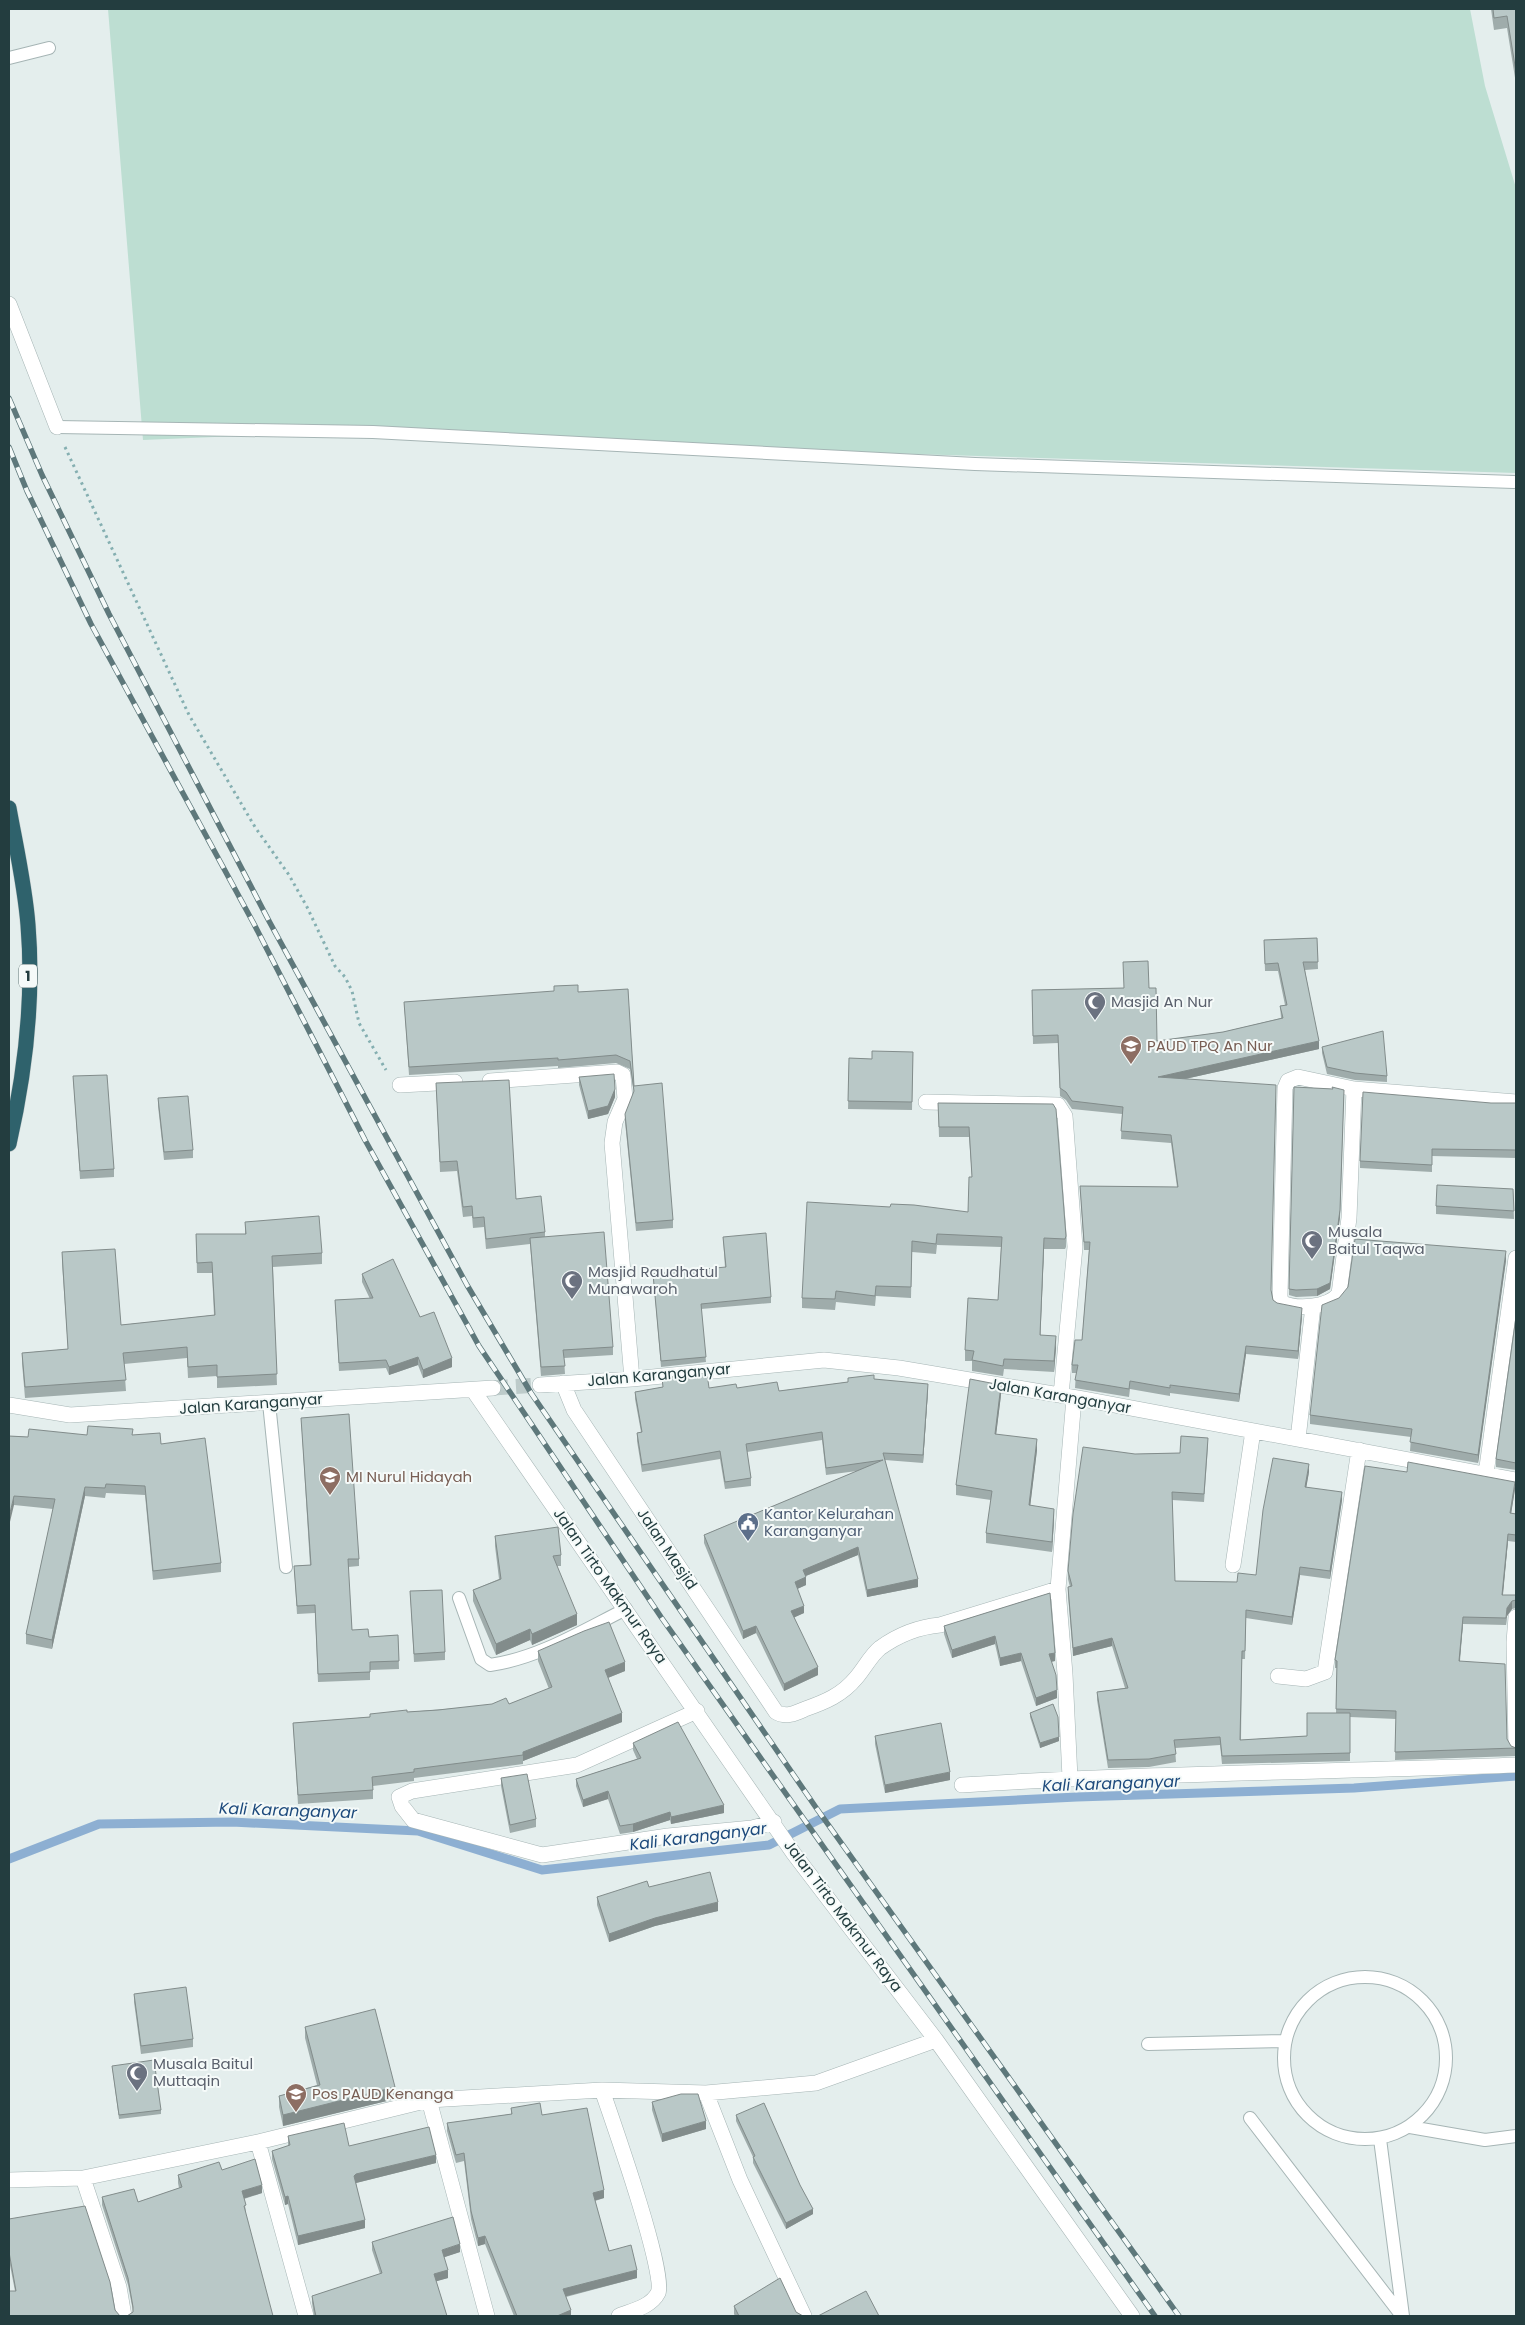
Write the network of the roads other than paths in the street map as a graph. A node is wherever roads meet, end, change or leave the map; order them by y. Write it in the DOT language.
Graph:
graph roads {
  1 [pos="49,48"];
  2 [pos="9,58"];
  3 [pos="9,304"];
  4 [pos="57,427"];
  5 [pos="1514,482"];
  6 [pos="9,808"];
  7 [pos="400,1085"];
  8 [pos="1354,1089"];
  9 [pos="926,1102"];
  10 [pos="1516,1102"];
  11 [pos="9,1144"];
  12 [pos="1516,1258"];
  13 [pos="1515,1278"];
  14 [pos="1313,1306"];
  15 [pos="632,1379"];
  16 [pos="563,1383"];
  17 [pos="540,1385"];
  18 [pos="493,1388"];
  19 [pos="473,1390"];
  20 [pos="1067,1396"];
  21 [pos="269,1403"];
  22 [pos="9,1406"];
  23 [pos="1252,1431"];
  24 [pos="1298,1439"];
  25 [pos="1358,1450"];
  26 [pos="1486,1474"];
  27 [pos="1516,1480"];
  28 [pos="1233,1565"];
  29 [pos="286,1566"];
  30 [pos="1058,1589"];
  31 [pos="459,1598"];
  32 [pos="626,1609"];
  33 [pos="1516,1617"];
  34 [pos="1278,1676"];
  35 [pos="697,1711"];
  36 [pos="1516,1746"];
  37 [pos="1516,1765"];
  38 [pos="1070,1778"];
  39 [pos="962,1785"];
  40 [pos="776,1825"];
  41 [pos="936,2040"];
  42 [pos="1285,2041"];
  43 [pos="1148,2044"];
  44 [pos="602,2090"];
  45 [pos="706,2093"];
  46 [pos="429,2100"];
  47 [pos="1250,2118"];
  48 [pos="1410,2127"];
  49 [pos="1516,2136"];
  50 [pos="1380,2139"];
  51 [pos="258,2142"];
  52 [pos="83,2178"];
  53 [pos="9,2180"];
  54 [pos="124,2316"];
  55 [pos="306,2316"];
  56 [pos="487,2316"];
  57 [pos="618,2316"];
  58 [pos="804,2316"];
  59 [pos="1132,2316"];
  60 [pos="1403,2316"];
  1 -- 2 [label="lane"];
  3 -- 4 [label="street"];
  4 -- 5 [label="lane"];
  6 -- 11 [label="highway, 1"];
  7 -- 15 [label="street"];
  8 -- 10 [label="street"];
  8 -- 14 [label="street"];
  8 -- 14 [label="street"];
  9 -- 20 [label="street"];
  12 -- 13 [label="street"];
  13 -- 26 [label="street"];
  14 -- 24 [label="street"];
  15 -- 16 [label="street, Jalan Karanganyar"];
  15 -- 20 [label="street, Jalan Karanganyar"];
  16 -- 17 [label="street, Jalan Karanganyar"];
  16 -- 30 [label="street, Jalan Masjid"];
  18 -- 19 [label="street, Jalan Karanganyar"];
  19 -- 21 [label="street, Jalan Karanganyar"];
  19 -- 32 [label="street, Jalan Tirto Makmur Raya"];
  20 -- 23 [label="street, Jalan Karanganyar"];
  20 -- 30 [label="street"];
  21 -- 22 [label="street, Jalan Karanganyar"];
  21 -- 29 [label="lane"];
  23 -- 24 [label="street, Jalan Karanganyar"];
  23 -- 28 [label="street"];
  24 -- 25 [label="street, Jalan Karanganyar"];
  25 -- 26 [label="street, Jalan Karanganyar"];
  25 -- 34 [label="street"];
  26 -- 27 [label="street, Jalan Karanganyar"];
  30 -- 38 [label="street"];
  31 -- 32 [label="lane"];
  32 -- 35 [label="street, Jalan Tirto Makmur Raya"];
  33 -- 36 [label="street"];
  35 -- 40 [label="street, Jalan Tirto Makmur Raya"];
  35 -- 40 [label="street"];
  37 -- 38 [label="street"];
  38 -- 39 [label="street"];
  40 -- 41 [label="street, Jalan Tirto Makmur Raya"];
  41 -- 45 [label="street"];
  41 -- 59 [label="street, Jalan Tirto Makmur Raya"];
  42 -- 43 [label="lane"];
  42 -- 48 [label="lane"];
  42 -- 50 [label="lane"];
  44 -- 45 [label="street"];
  44 -- 46 [label="street"];
  44 -- 57 [label="street"];
  45 -- 58 [label="street"];
  46 -- 51 [label="street"];
  46 -- 56 [label="street"];
  47 -- 60 [label="lane"];
  48 -- 49 [label="lane"];
  48 -- 50 [label="lane"];
  50 -- 60 [label="lane"];
  51 -- 52 [label="street"];
  51 -- 55 [label="street"];
  52 -- 53 [label="street"];
  52 -- 54 [label="street"];
}
